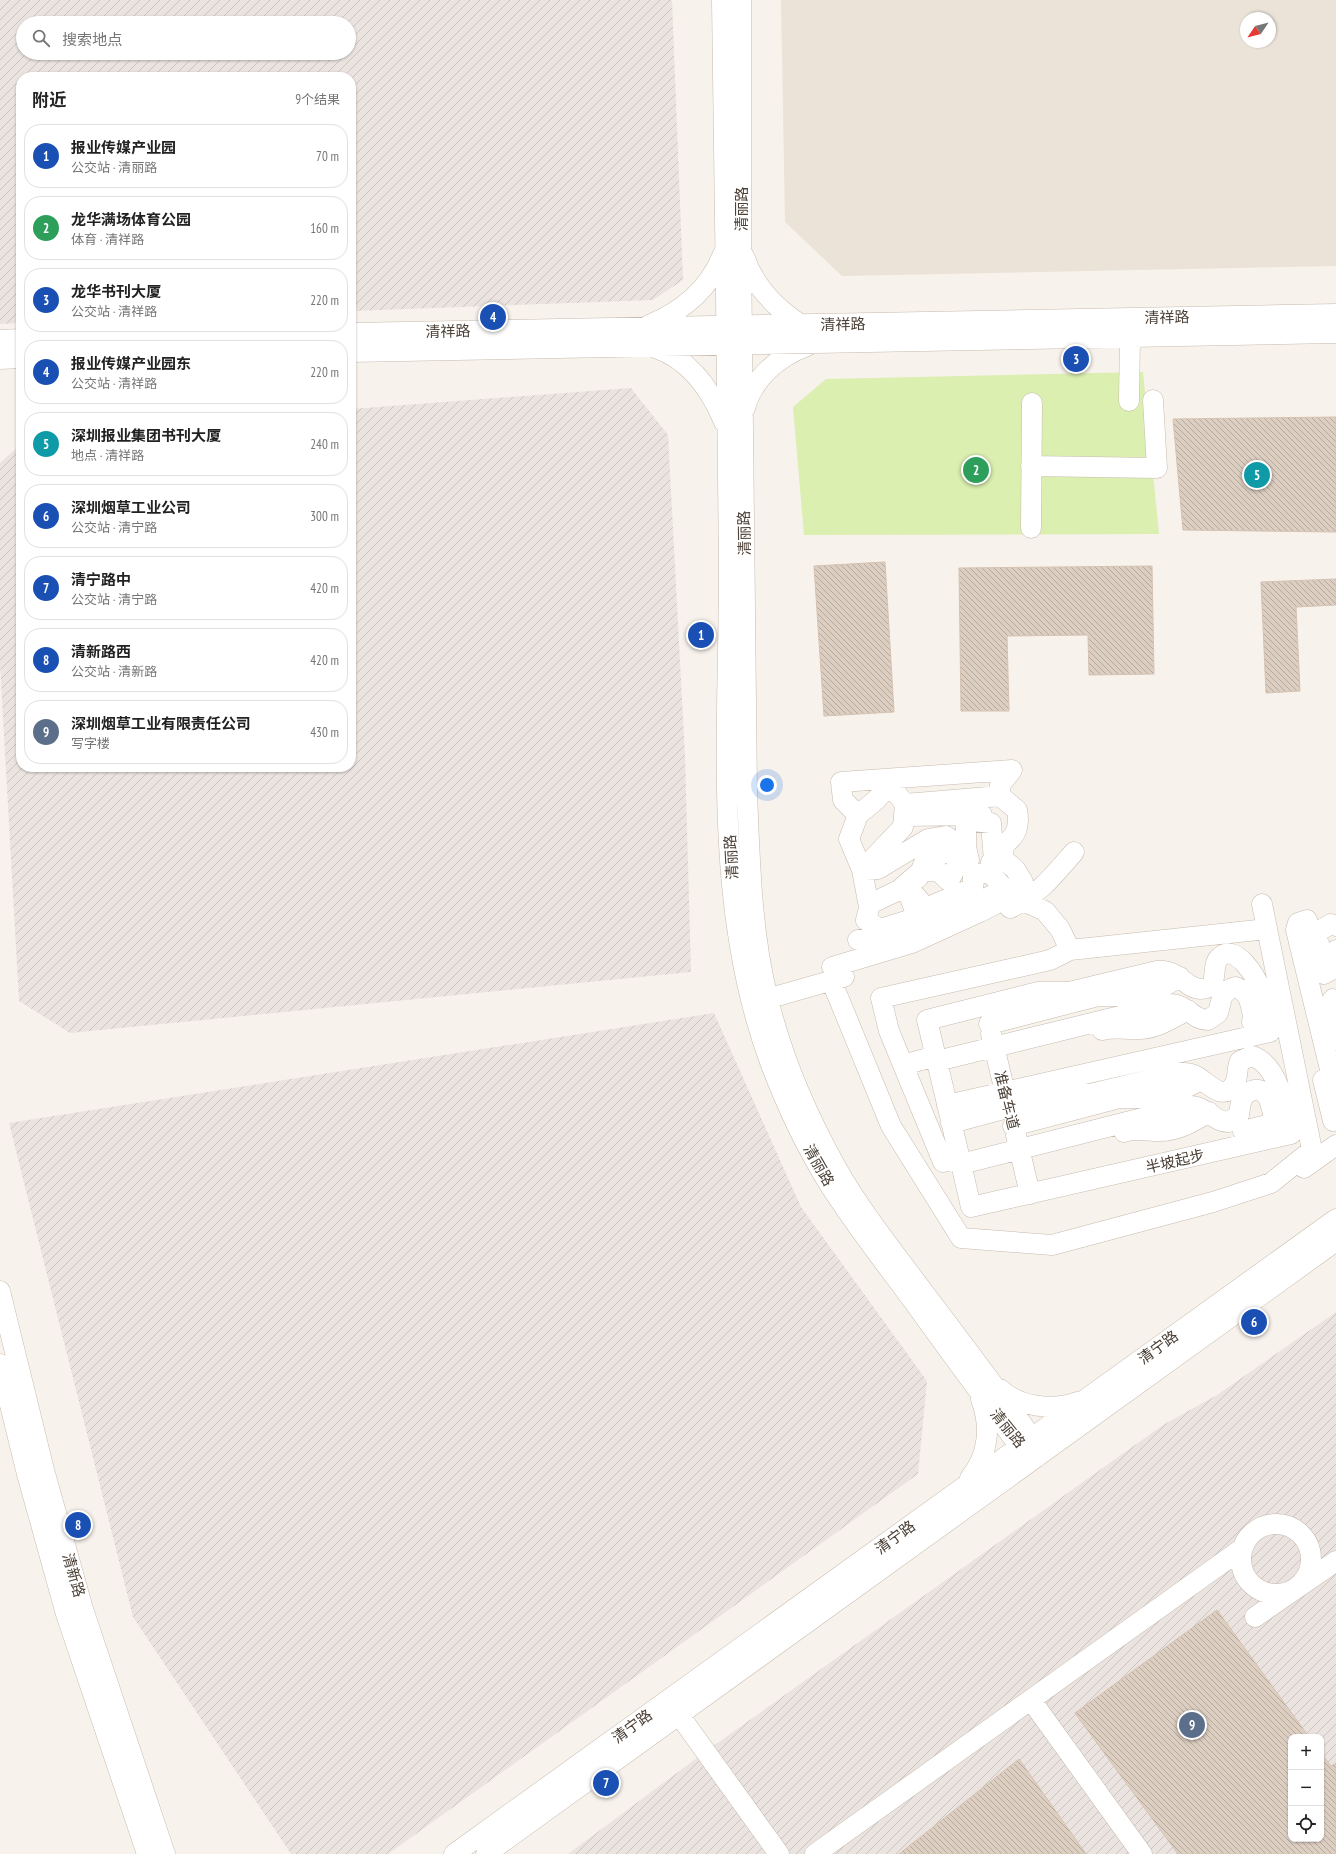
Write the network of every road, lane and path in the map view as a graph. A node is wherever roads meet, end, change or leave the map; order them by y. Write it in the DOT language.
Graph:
graph roads {
  1 [pos="722,0"];
  2 [pos="741,0"];
  3 [pos="733,248"];
  4 [pos="1336,314"];
  5 [pos="800,324"];
  6 [pos="644,327"];
  7 [pos="356,333"];
  8 [pos="1336,333"];
  9 [pos="734,335"];
  10 [pos="1130,337"];
  11 [pos="16,339"];
  12 [pos="0,340"];
  13 [pos="815,343"];
  14 [pos="650,346"];
  15 [pos="356,352"];
  16 [pos="0,358"];
  17 [pos="16,358"];
  18 [pos="1129,400"];
  19 [pos="1153,400"];
  20 [pos="1032,403"];
  21 [pos="735,423"];
  22 [pos="1031,466"];
  23 [pos="1031,528"];
  24 [pos="1000,796"];
  25 [pos="905,810"];
  26 [pos="858,815"];
  27 [pos="1018,815"];
  28 [pos="965,820"];
  29 [pos="951,843"];
  30 [pos="1074,852"];
  31 [pos="999,860"];
  32 [pos="871,868"];
  33 [pos="921,871"];
  34 [pos="972,873"];
  35 [pos="906,892"];
  36 [pos="1025,902"];
  37 [pos="1262,904"];
  38 [pos="869,907"];
  39 [pos="1288,925"];
  40 [pos="1336,926"];
  41 [pos="1267,929"];
  42 [pos="1312,935"];
  43 [pos="858,940"];
  44 [pos="1070,950"];
  45 [pos="858,959"];
  46 [pos="832,974"];
  47 [pos="1333,978"];
  48 [pos="1097,991"];
  49 [pos="760,1001"];
  50 [pos="987,1015"];
  51 [pos="1110,1023"];
  52 [pos="1335,1035"];
  53 [pos="1209,1039"];
  54 [pos="996,1051"];
  55 [pos="936,1059"];
  56 [pos="903,1065"];
  57 [pos="1335,1088"];
  58 [pos="1118,1093"];
  59 [pos="1009,1108"];
  60 [pos="949,1111"];
  61 [pos="922,1112"];
  62 [pos="1336,1120"];
  63 [pos="1131,1125"];
  64 [pos="1230,1141"];
  65 [pos="1336,1145"];
  66 [pos="1020,1153"];
  67 [pos="960,1161"];
  68 [pos="1030,1194"];
  69 [pos="1259,1201"];
  70 [pos="1335,1228"];
  71 [pos="0,1291"];
  72 [pos="0,1364"];
  73 [pos="983,1384"];
  74 [pos="1087,1399"];
  75 [pos="1026,1442"];
  76 [pos="1037,1457"];
  77 [pos="961,1489"];
  78 [pos="1243,1548"];
  79 [pos="1336,1561"];
  80 [pos="1298,1587"];
  81 [pos="1255,1617"];
  82 [pos="1030,1700"];
  83 [pos="673,1708"];
  84 [pos="147,1854"];
  85 [pos="165,1854"];
  86 [pos="454,1854"];
  87 [pos="486,1854"];
  88 [pos="779,1854"];
  89 [pos="815,1854"];
  90 [pos="1142,1854"];
  1 -- 3 [label="street, 清丽路"];
  2 -- 3 [label="street, 清丽路"];
  3 -- 5 [label="street"];
  3 -- 6 [label="street"];
  3 -- 9 [label="street, 清丽路"];
  4 -- 5 [label="street, 清祥路"];
  5 -- 9 [label="street, 清祥路"];
  6 -- 7 [label="street, 清祥路"];
  6 -- 9 [label="street, 清祥路"];
  8 -- 10 [label="street, 清祥路"];
  9 -- 13 [label="street, 清祥路"];
  9 -- 14 [label="street, 清祥路"];
  9 -- 21 [label="street, 清丽路"];
  10 -- 13 [label="street, 清祥路"];
  10 -- 18 [label="street"];
  11 -- 12 [label="street"];
  13 -- 21 [label="street"];
  14 -- 15 [label="street, 清祥路"];
  14 -- 21 [label="street"];
  16 -- 17 [label="street"];
  19 -- 22 [label="street"];
  20 -- 22 [label="street"];
  21 -- 49 [label="street, 清丽路"];
  22 -- 23 [label="street"];
  24 -- 25 [label="street"];
  24 -- 26 [label="street"];
  24 -- 27 [label="street"];
  25 -- 26 [label="street"];
  25 -- 28 [label="street"];
  25 -- 32 [label="street"];
  26 -- 32 [label="street"];
  27 -- 28 [label="street"];
  27 -- 31 [label="street"];
  28 -- 29 [label="street"];
  28 -- 31 [label="street"];
  28 -- 34 [label="street"];
  29 -- 32 [label="street"];
  29 -- 33 [label="street"];
  29 -- 33 [label="street"];
  30 -- 36 [label="street"];
  31 -- 34 [label="street"];
  31 -- 45 [label="street"];
  32 -- 35 [label="street"];
  32 -- 38 [label="street"];
  32 -- 43 [label="street"];
  33 -- 35 [label="street"];
  34 -- 35 [label="street"];
  34 -- 43 [label="street"];
  35 -- 38 [label="street"];
  35 -- 38 [label="street"];
  36 -- 44 [label="street"];
  36 -- 46 [label="street"];
  37 -- 41 [label="street"];
  39 -- 62 [label="street"];
  40 -- 42 [label="street"];
  41 -- 44 [label="street"];
  41 -- 46 [label="street"];
  42 -- 47 [label="street"];
  42 -- 57 [label="street"];
  43 -- 45 [label="street"];
  44 -- 56 [label="street"];
  45 -- 46 [label="street"];
  46 -- 49 [label="street"];
  47 -- 52 [label="street"];
  48 -- 50 [label="street"];
  48 -- 50 [label="street"];
  48 -- 53 [label="street"];
  49 -- 73 [label="street, 清丽路"];
  50 -- 54 [label="street, 准备车道"];
  50 -- 55 [label="street"];
  51 -- 53 [label="street"];
  51 -- 54 [label="street"];
  51 -- 54 [label="street"];
  53 -- 59 [label="street"];
  54 -- 55 [label="street"];
  54 -- 59 [label="street, 准备车道"];
  55 -- 56 [label="street"];
  55 -- 60 [label="street"];
  56 -- 61 [label="street"];
  58 -- 59 [label="street"];
  58 -- 59 [label="street"];
  58 -- 64 [label="street"];
  59 -- 60 [label="street"];
  59 -- 66 [label="street, 准备车道"];
  60 -- 61 [label="street"];
  60 -- 67 [label="street"];
  61 -- 67 [label="street"];
  63 -- 64 [label="street"];
  63 -- 66 [label="street"];
  63 -- 66 [label="street"];
  64 -- 68 [label="street, 半坡起步"];
  65 -- 69 [label="street"];
  66 -- 67 [label="street"];
  66 -- 68 [label="street, 准备车道"];
  67 -- 68 [label="street, 半坡起步"];
  70 -- 74 [label="street, 清宁路"];
  70 -- 76 [label="street, 清宁路"];
  71 -- 85 [label="street, 清新路"];
  72 -- 84 [label="street, 清新路"];
  73 -- 74 [label="street"];
  73 -- 75 [label="street, 清丽路"];
  73 -- 77 [label="street"];
  74 -- 75 [label="street, 清宁路"];
  75 -- 76 [label="street, 清丽路"];
  75 -- 77 [label="street, 清宁路"];
  76 -- 83 [label="street, 清宁路"];
  77 -- 83 [label="street, 清宁路"];
  78 -- 80 [label="street"];
  78 -- 80 [label="street"];
  78 -- 82 [label="street"];
  79 -- 80 [label="street"];
  80 -- 81 [label="street"];
  82 -- 89 [label="street"];
  82 -- 90 [label="street"];
  83 -- 86 [label="street, 清宁路"];
  83 -- 87 [label="street, 清宁路"];
  83 -- 88 [label="street"];
}
